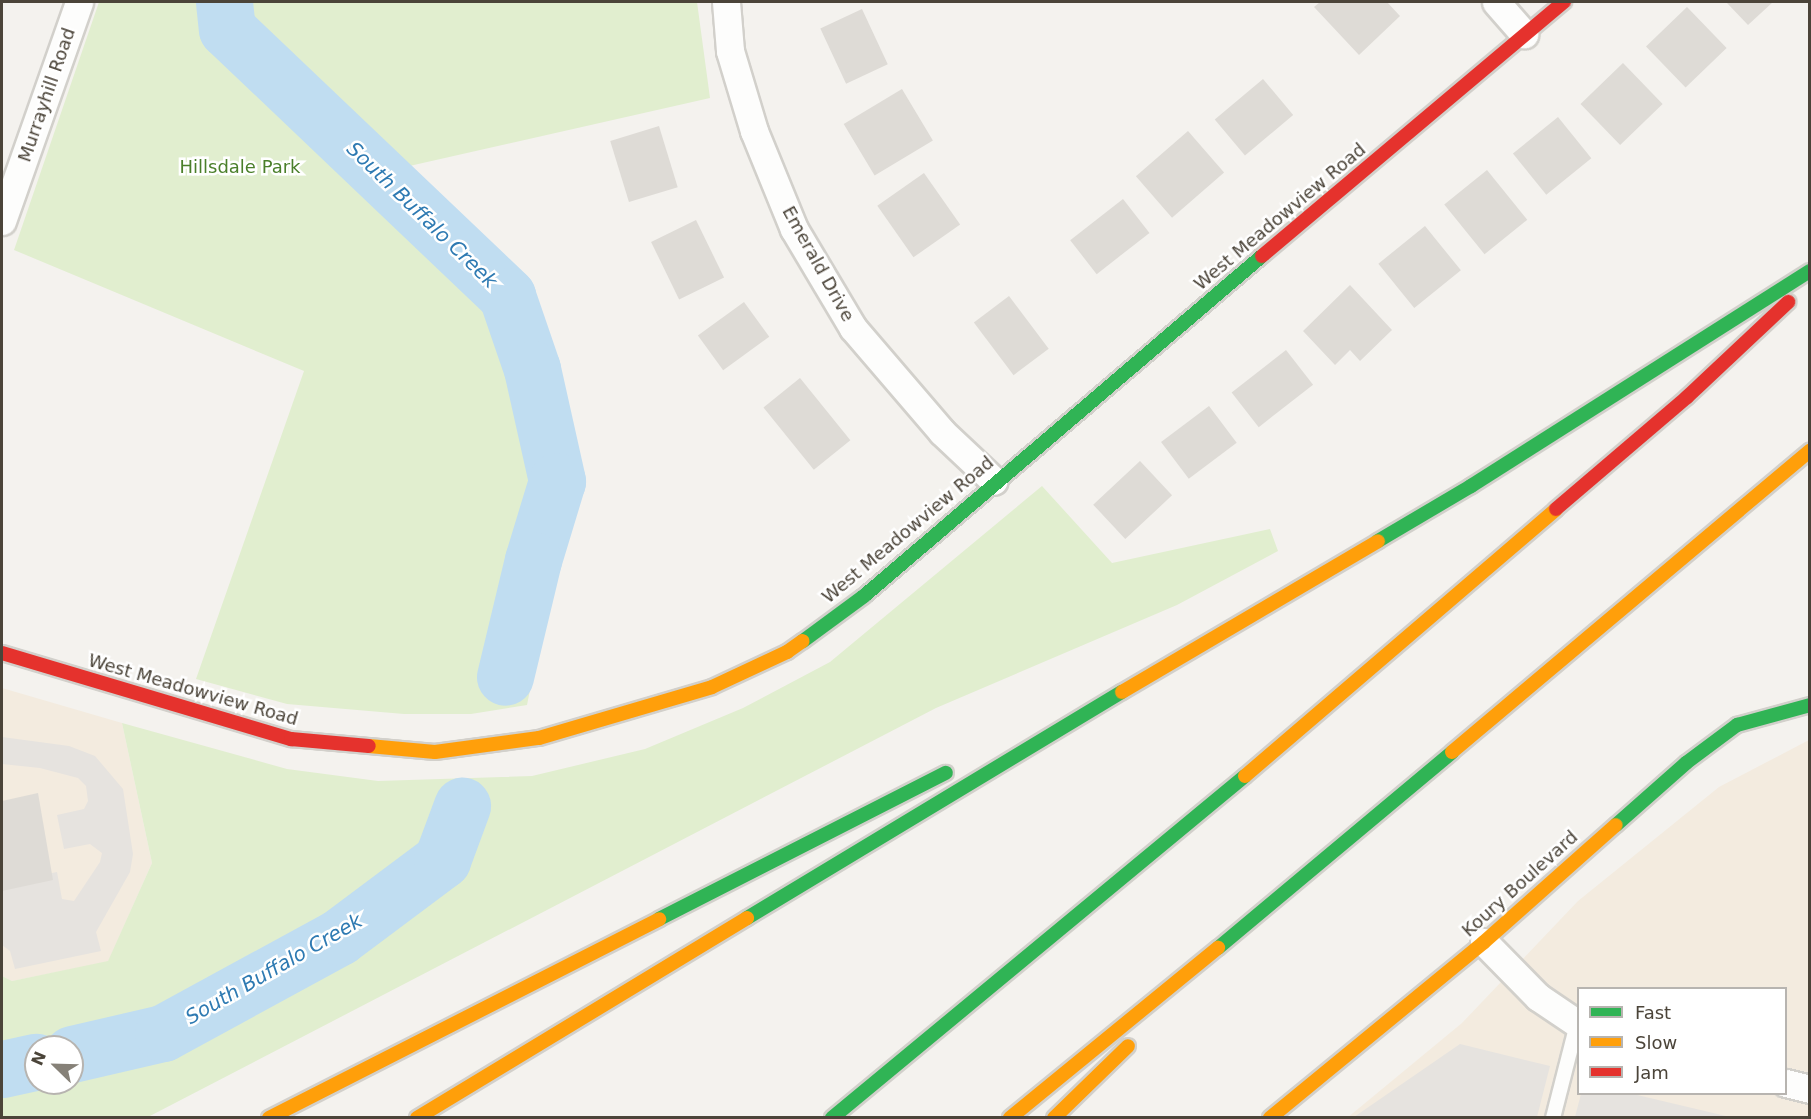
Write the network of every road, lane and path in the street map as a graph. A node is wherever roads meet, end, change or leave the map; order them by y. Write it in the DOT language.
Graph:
graph roads {
  1 [pos="79,2"];
  2 [pos="726,2"];
  3 [pos="1496,2"];
  4 [pos="1564,2"];
  5 [pos="1524,34"];
  6 [pos="12,164"];
  7 [pos="2,221"];
  8 [pos="1809,271"];
  9 [pos="1809,283"];
  10 [pos="1809,451"];
  11 [pos="994,481"];
  12 [pos="1199,645"];
  13 [pos="2,653"];
  14 [pos="1809,705"];
  15 [pos="1018,737"];
  16 [pos="964,764"];
  17 [pos="1287,891"];
  18 [pos="1484,942"];
  19 [pos="1163,1012"];
  20 [pos="1577,1023"];
  21 [pos="1577,1028"];
  22 [pos="1138,1037"];
  23 [pos="1787,1084"];
  24 [pos="1809,1089"];
  25 [pos="269,1118"];
  26 [pos="417,1118"];
  27 [pos="832,1118"];
  28 [pos="1010,1118"];
  29 [pos="1054,1118"];
  30 [pos="1270,1118"];
  31 [pos="1553,1118"];
  1 -- 6 [label="street, Murrayhill Road"];
  2 -- 11 [label="street, Emerald Drive"];
  3 -- 5 [label="street"];
  4 -- 5 [label="main road, West Meadowview Road"];
  5 -- 11 [label="main road, West Meadowview Road"];
  6 -- 7 [label="street, Murrayhill Road"];
  8 -- 12 [label="main road"];
  9 -- 27 [label="main road"];
  10 -- 17 [label="main road"];
  11 -- 13 [label="main road, West Meadowview Road"];
  12 -- 15 [label="main road"];
  12 -- 26 [label="main road"];
  14 -- 18 [label="main road, Koury Boulevard"];
  16 -- 25 [label="main road"];
  17 -- 19 [label="main road"];
  17 -- 28 [label="main road"];
  18 -- 20 [label="street"];
  18 -- 30 [label="main road, Koury Boulevard"];
  21 -- 31 [label="lane"];
  22 -- 29 [label="main road"];
  23 -- 24 [label="street"];
}
